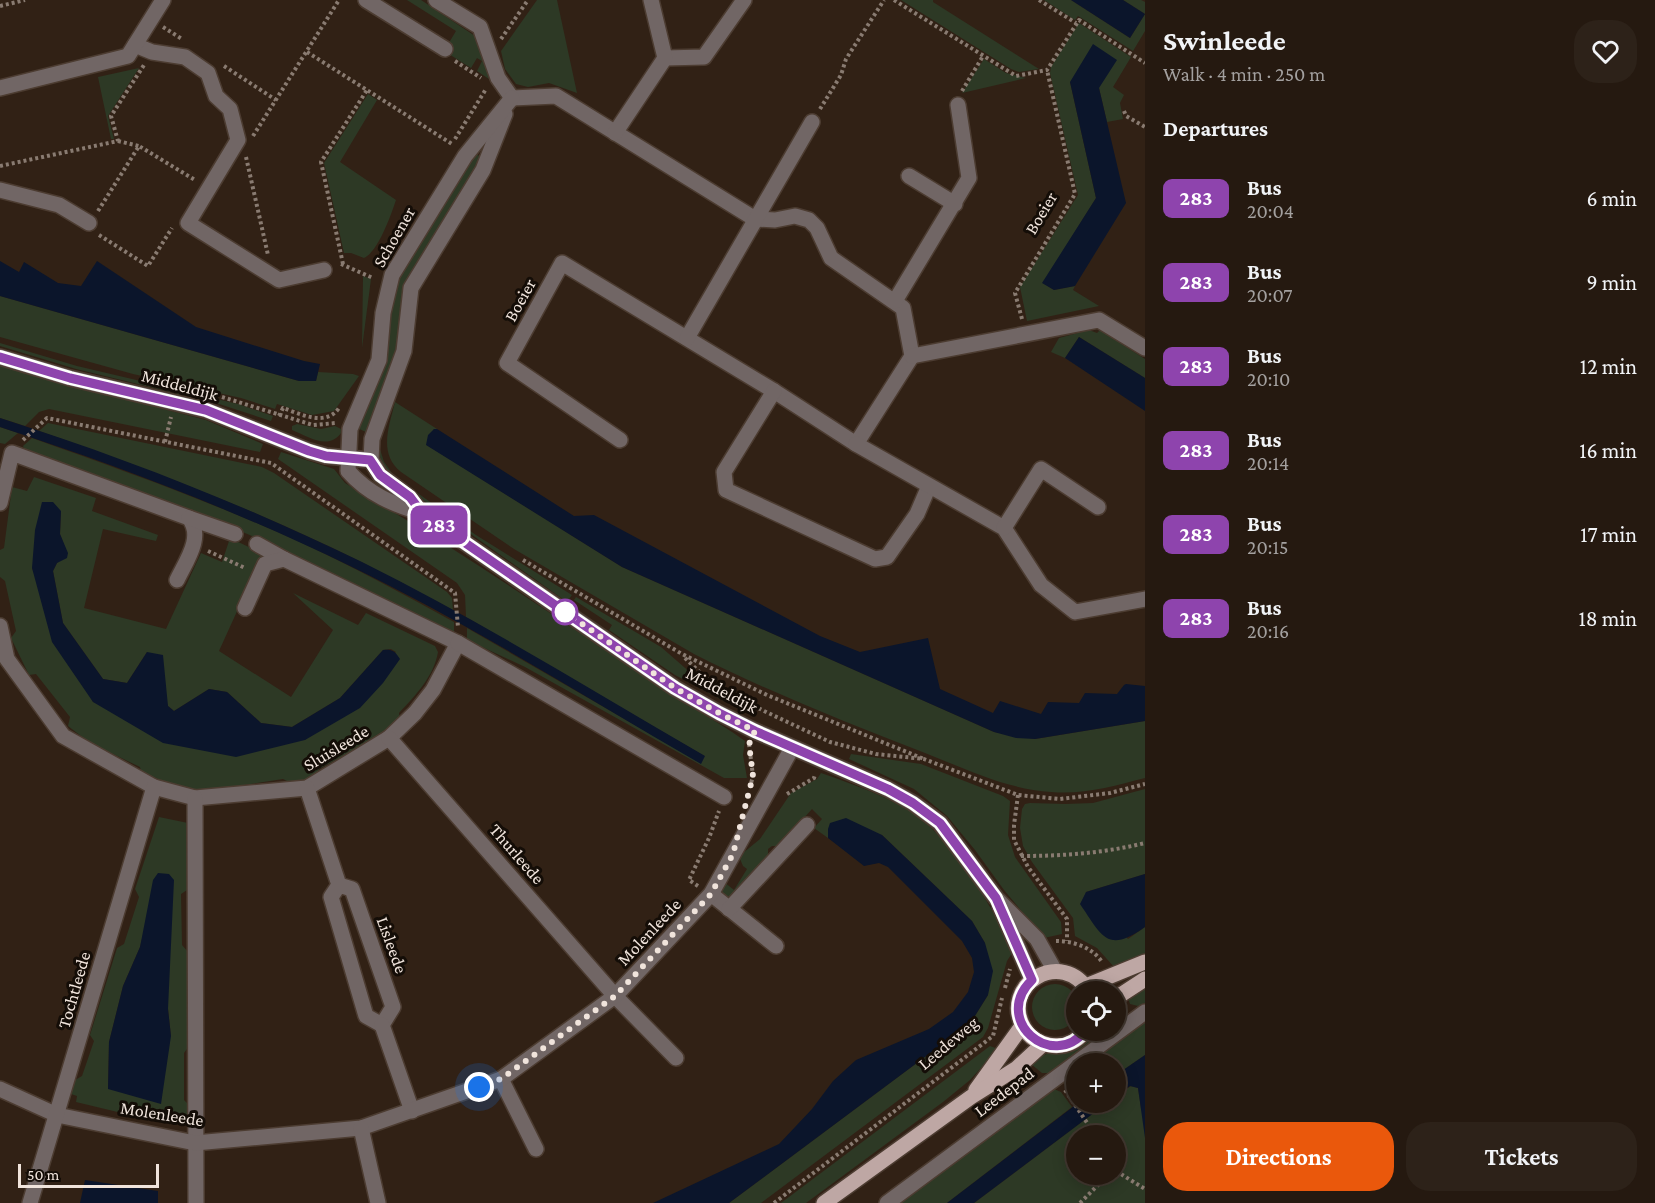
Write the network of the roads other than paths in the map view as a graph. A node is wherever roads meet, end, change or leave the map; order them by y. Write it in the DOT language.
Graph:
graph roads {
  1 [pos="163,0"];
  2 [pos="436,0"];
  3 [pos="651,0"];
  4 [pos="744,0"];
  5 [pos="371,1"];
  6 [pos="135,45"];
  7 [pos="442,48"];
  8 [pos="665,58"];
  9 [pos="0,88"];
  10 [pos="512,98"];
  11 [pos="958,105"];
  12 [pos="812,122"];
  13 [pos="615,133"];
  14 [pos="909,176"];
  15 [pos="0,190"];
  16 [pos="955,204"];
  17 [pos="755,219"];
  18 [pos="90,224"];
  19 [pos="324,270"];
  20 [pos="895,301"];
  21 [pos="687,338"];
  22 [pos="1145,348"];
  23 [pos="912,356"];
  24 [pos="0,357"];
  25 [pos="774,391"];
  26 [pos="372,439"];
  27 [pos="620,440"];
  28 [pos="856,444"];
  29 [pos="6,451"];
  30 [pos="348,457"];
  31 [pos="370,460"];
  32 [pos="929,486"];
  33 [pos="0,503"];
  34 [pos="1098,507"];
  35 [pos="422,513"];
  36 [pos="189,518"];
  37 [pos="1004,528"];
  38 [pos="236,534"];
  39 [pos="257,544"];
  40 [pos="284,559"];
  41 [pos="177,580"];
  42 [pos="1145,599"];
  43 [pos="245,608"];
  44 [pos="0,626"];
  45 [pos="458,643"];
  46 [pos="3,660"];
  47 [pos="389,738"];
  48 [pos="792,748"];
  49 [pos="154,788"];
  50 [pos="307,788"];
  51 [pos="724,797"];
  52 [pos="195,798"];
  53 [pos="807,825"];
  54 [pos="339,885"];
  55 [pos="711,894"];
  56 [pos="996,898"];
  57 [pos="729,909"];
  58 [pos="776,945"];
  59 [pos="1145,962"];
  60 [pos="1055,971"];
  61 [pos="1145,979"];
  62 [pos="1032,980"];
  63 [pos="1078,981"];
  64 [pos="1103,981"];
  65 [pos="1126,991"];
  66 [pos="615,996"];
  67 [pos="1145,1012"];
  68 [pos="382,1025"];
  69 [pos="1023,1026"];
  70 [pos="1074,1041"];
  71 [pos="1043,1044"];
  72 [pos="676,1058"];
  73 [pos="501,1079"];
  74 [pos="0,1089"];
  75 [pos="971,1097"];
  76 [pos="412,1111"];
  77 [pos="57,1115"];
  78 [pos="361,1128"];
  79 [pos="195,1143"];
  80 [pos="536,1149"];
  81 [pos="30,1203"];
  82 [pos="196,1203"];
  83 [pos="378,1203"];
  84 [pos="824,1203"];
  85 [pos="887,1203"];
  1 -- 6 [label="street"];
  2 -- 10 [label="street"];
  3 -- 8 [label="street"];
  4 -- 8 [label="street"];
  5 -- 7 [label="street"];
  6 -- 9 [label="street"];
  6 -- 19 [label="street"];
  8 -- 13 [label="street"];
  10 -- 13 [label="street"];
  10 -- 26 [label="street"];
  10 -- 30 [label="street, Schoener"];
  11 -- 16 [label="street"];
  12 -- 17 [label="street"];
  13 -- 17 [label="street"];
  14 -- 16 [label="street"];
  15 -- 18 [label="street"];
  16 -- 20 [label="street"];
  17 -- 20 [label="street"];
  17 -- 21 [label="street"];
  20 -- 23 [label="street"];
  21 -- 25 [label="street, Boeier"];
  21 -- 27 [label="street, Boeier"];
  22 -- 23 [label="street"];
  23 -- 28 [label="street"];
  24 -- 30 [label="street, Middeldijk"];
  25 -- 28 [label="street, Boeier"];
  25 -- 32 [label="street"];
  26 -- 30 [label="street"];
  26 -- 31 [label="street"];
  28 -- 32 [label="street, Boeier"];
  29 -- 33 [label="street"];
  29 -- 36 [label="street"];
  30 -- 31 [label="street, Middeldijk"];
  30 -- 35 [label="street, Middeldijk"];
  31 -- 35 [label="street, Middeldijk"];
  32 -- 37 [label="street, Boeier"];
  34 -- 37 [label="street"];
  35 -- 48 [label="street, Middeldijk"];
  36 -- 38 [label="street"];
  36 -- 41 [label="street"];
  37 -- 42 [label="street, Boeier"];
  39 -- 40 [label="street"];
  40 -- 43 [label="street"];
  40 -- 45 [label="street"];
  44 -- 46 [label="street, Sluisleede"];
  45 -- 47 [label="street, Sluisleede"];
  45 -- 51 [label="street"];
  46 -- 49 [label="street, Sluisleede"];
  47 -- 50 [label="street, Sluisleede"];
  47 -- 66 [label="street, Thurleede"];
  48 -- 55 [label="street, Molenleede"];
  48 -- 56 [label="street, Middeldijk"];
  49 -- 52 [label="street, Sluisleede"];
  49 -- 77 [label="street, Tochtleede"];
  50 -- 52 [label="street, Sluisleede"];
  50 -- 54 [label="street, Lisleede"];
  52 -- 79 [label="street"];
  53 -- 57 [label="street"];
  54 -- 68 [label="street, Lisleede"];
  54 -- 68 [label="street, Lisleede"];
  55 -- 57 [label="street"];
  55 -- 66 [label="street, Molenleede"];
  56 -- 60 [label="street, Middeldijk"];
  56 -- 62 [label="street, Middeldijk"];
  57 -- 58 [label="street"];
  59 -- 64 [label="main road"];
  60 -- 62 [label="main road"];
  60 -- 63 [label="main road"];
  61 -- 65 [label="main road"];
  62 -- 69 [label="main road"];
  66 -- 72 [label="street"];
  66 -- 73 [label="street, Molenleede"];
  67 -- 85 [label="street, Leedepad"];
  68 -- 76 [label="street, Lisleede"];
  69 -- 71 [label="main road"];
  69 -- 75 [label="main road"];
  70 -- 71 [label="main road"];
  71 -- 75 [label="main road"];
  73 -- 76 [label="street, Molenleede"];
  73 -- 80 [label="street"];
  74 -- 77 [label="street, Molenleede"];
  75 -- 84 [label="main road"];
  76 -- 78 [label="street, Molenleede"];
  77 -- 79 [label="street, Molenleede"];
  77 -- 81 [label="street, Tochtleede"];
  78 -- 79 [label="street, Molenleede"];
  78 -- 83 [label="street"];
  79 -- 82 [label="street"];
}
